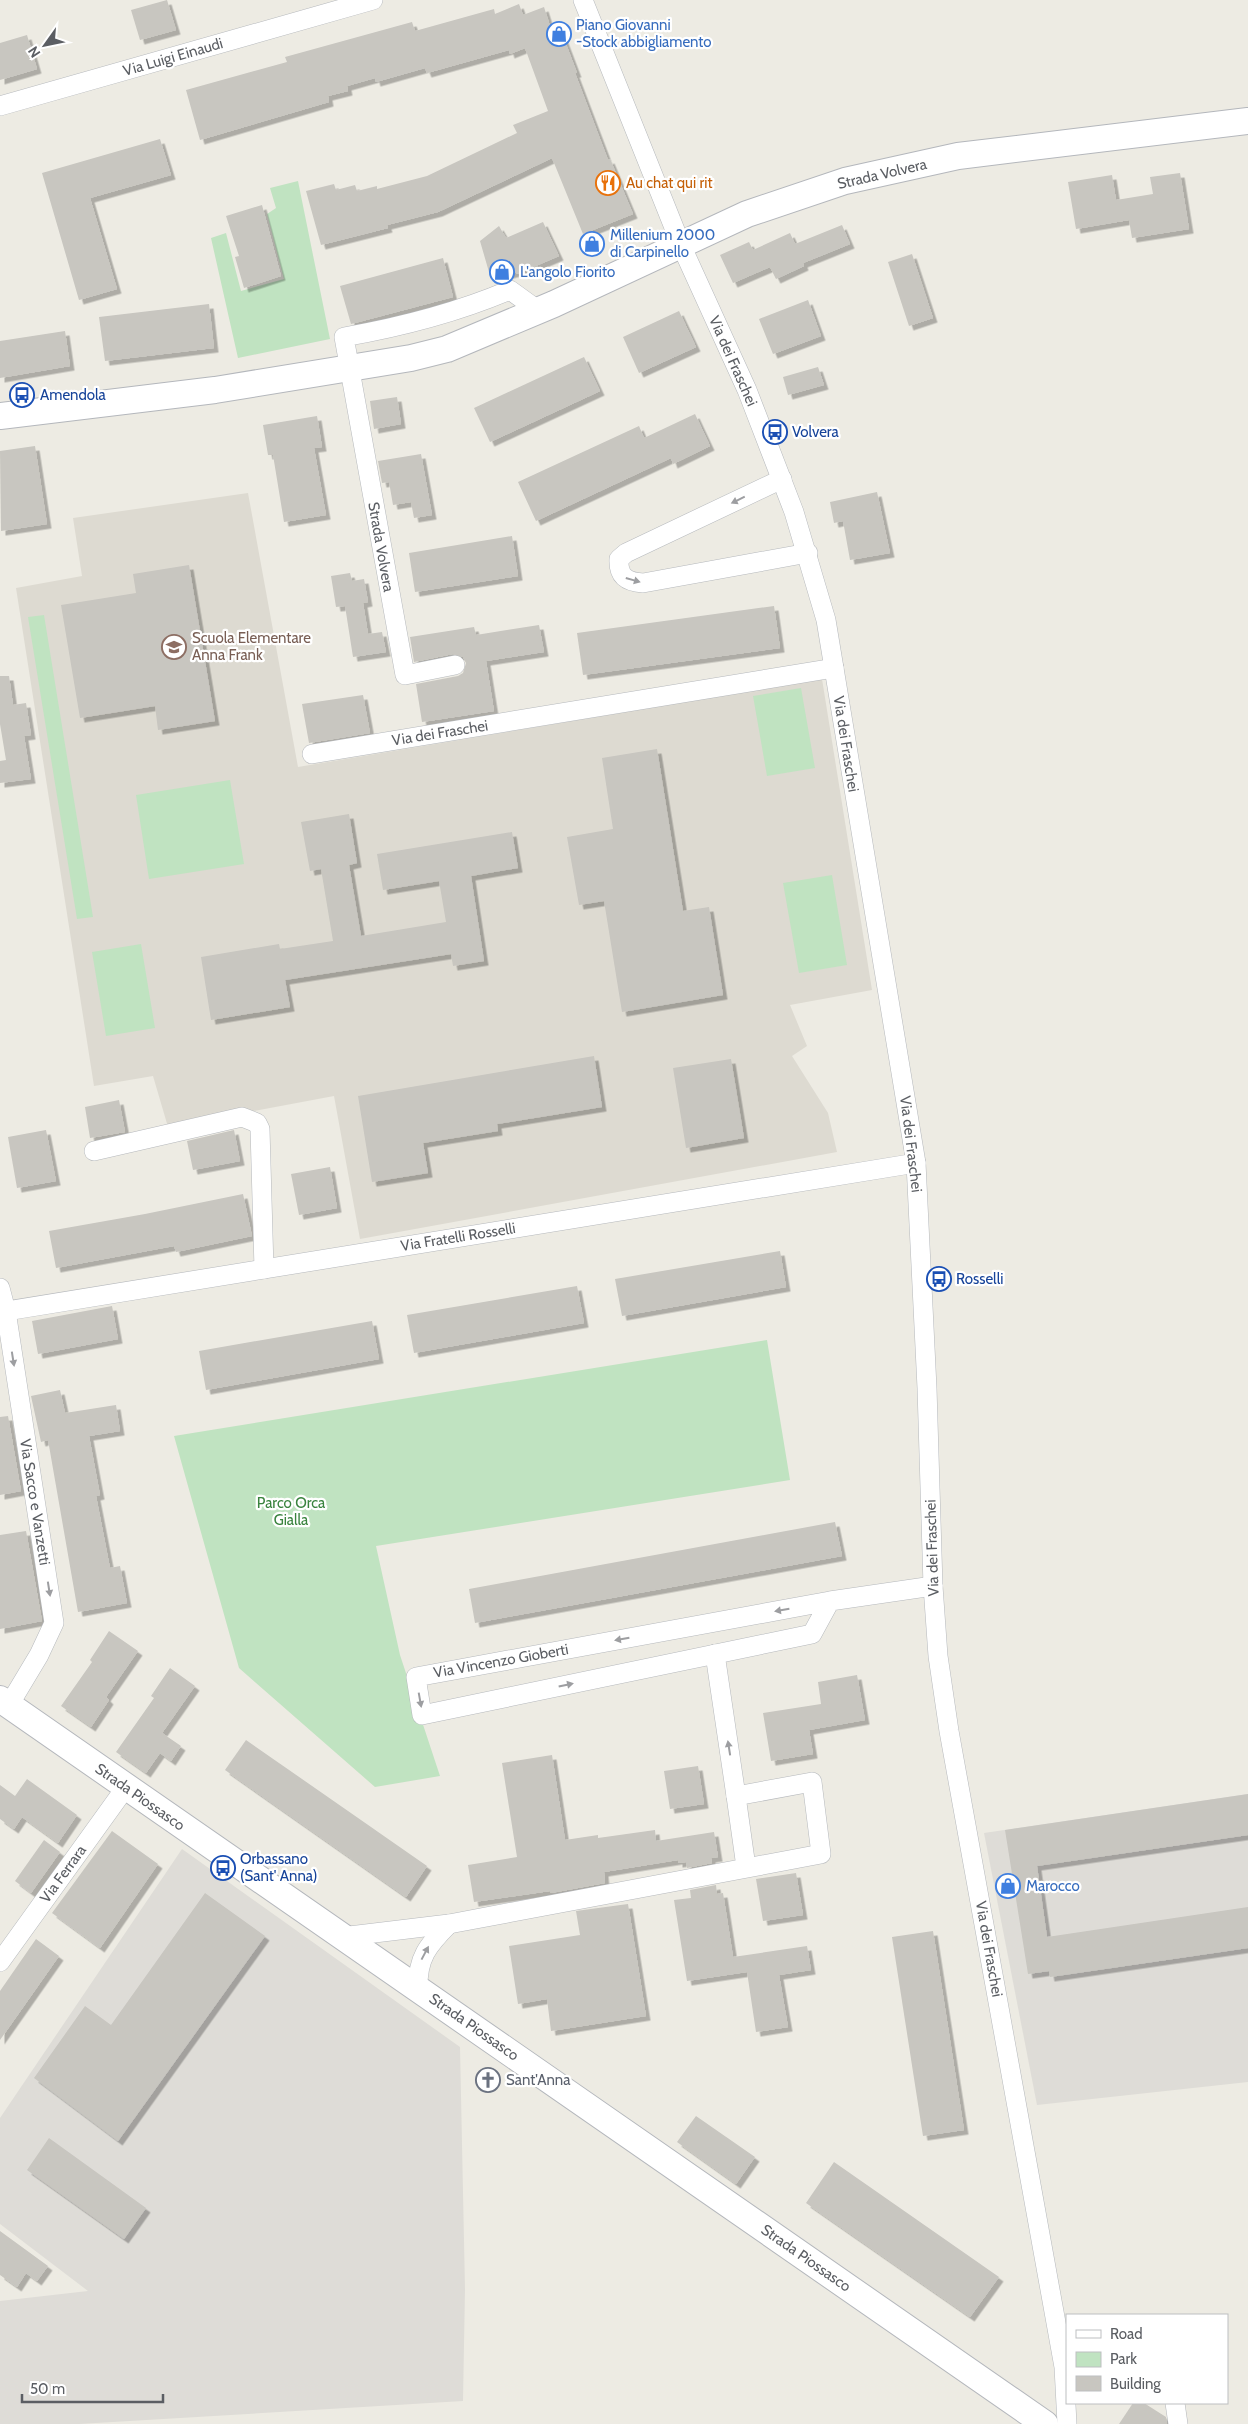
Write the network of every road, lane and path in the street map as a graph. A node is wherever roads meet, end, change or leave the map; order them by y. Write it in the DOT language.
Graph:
graph roads {
  1 [pos="373,0"];
  2 [pos="583,0"];
  3 [pos="346,4"];
  4 [pos="0,106"];
  5 [pos="1248,121"];
  6 [pos="681,244"];
  7 [pos="538,311"];
  8 [pos="349,369"];
  9 [pos="0,416"];
  10 [pos="782,479"];
  11 [pos="808,553"];
  12 [pos="455,665"];
  13 [pos="834,668"];
  14 [pos="312,754"];
  15 [pos="94,1151"];
  16 [pos="916,1163"];
  17 [pos="264,1269"];
  18 [pos="0,1288"];
  19 [pos="3,1312"];
  20 [pos="933,1586"];
  21 [pos="830,1601"];
  22 [pos="715,1654"];
  23 [pos="4,1702"];
  24 [pos="126,1787"];
  25 [pos="736,1796"];
  26 [pos="746,1867"];
  27 [pos="449,1924"];
  28 [pos="341,1937"];
  29 [pos="0,1962"];
  30 [pos="418,1989"];
  31 [pos="1175,2404"];
  32 [pos="1045,2424"];
  33 [pos="1067,2424"];
  34 [pos="1178,2424"];
  1 -- 3 [label="street, Via Luigi Einaudi"];
  2 -- 6 [label="street, Via dei Fraschei"];
  3 -- 4 [label="street, Via Luigi Einaudi"];
  5 -- 6 [label="street, Strada Volvera"];
  6 -- 7 [label="street, Strada Volvera"];
  6 -- 10 [label="street, Via dei Fraschei"];
  7 -- 8 [label="street, Strada Volvera"];
  7 -- 8 [label="street, Strada Volvera"];
  8 -- 9 [label="street, Strada Volvera"];
  8 -- 12 [label="street, Strada Volvera"];
  10 -- 11 [label="street, Via dei Fraschei"];
  10 -- 11 [label="street, one-way"];
  11 -- 13 [label="street, Via dei Fraschei"];
  13 -- 14 [label="street, Via dei Fraschei"];
  13 -- 16 [label="street, Via dei Fraschei"];
  15 -- 17 [label="street"];
  16 -- 17 [label="street, Via Fratelli Rosselli"];
  16 -- 20 [label="street, Via dei Fraschei"];
  17 -- 19 [label="street, Via Fratelli Rosselli"];
  18 -- 19 [label="street, Via Sacco e Vanzetti"];
  19 -- 23 [label="street, Via Sacco e Vanzetti, one-way"];
  20 -- 21 [label="street, Via Vincenzo Gioberti"];
  20 -- 33 [label="street, Via dei Fraschei"];
  21 -- 22 [label="street, Via Vincenzo Gioberti"];
  21 -- 22 [label="street, Via Vincenzo Gioberti, one-way"];
  25 -- 22 [label="street, one-way"];
  23 -- 24 [label="street, Strada Piossasco"];
  24 -- 28 [label="street, Strada Piossasco"];
  24 -- 29 [label="street, Via Ferrara"];
  25 -- 26 [label="street"];
  25 -- 26 [label="street"];
  26 -- 27 [label="street"];
  27 -- 28 [label="street"];
  30 -- 27 [label="street, one-way"];
  28 -- 30 [label="street, Strada Piossasco"];
  30 -- 32 [label="street, Strada Piossasco"];
  31 -- 34 [label="street"];
}
